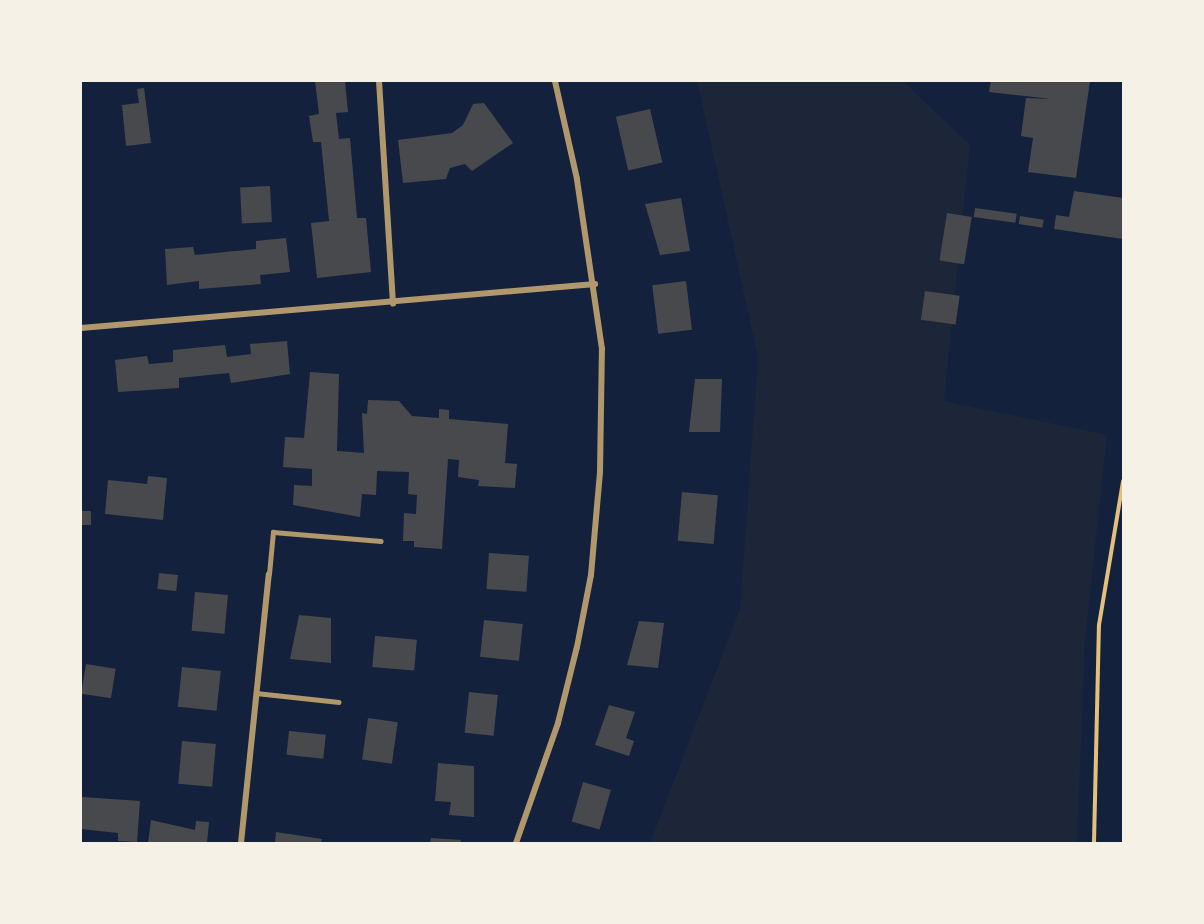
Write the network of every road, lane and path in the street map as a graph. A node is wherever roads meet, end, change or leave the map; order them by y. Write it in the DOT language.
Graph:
graph roads {
  1 [pos="379,81"];
  2 [pos="555,81"];
  3 [pos="595,284"];
  4 [pos="393,304"];
  5 [pos="81,328"];
  6 [pos="1123,481"];
  7 [pos="381,541"];
  8 [pos="269,574"];
  9 [pos="256,693"];
  10 [pos="339,702"];
  11 [pos="240,843"];
  12 [pos="516,843"];
  13 [pos="1094,843"];
  1 -- 4 [label="street"];
  2 -- 3 [label="street"];
  3 -- 4 [label="street"];
  3 -- 12 [label="street"];
  4 -- 5 [label="street"];
  6 -- 13 [label="path"];
  7 -- 8 [label="lane"];
  8 -- 9 [label="street"];
  9 -- 10 [label="lane"];
  9 -- 11 [label="street"];
}
